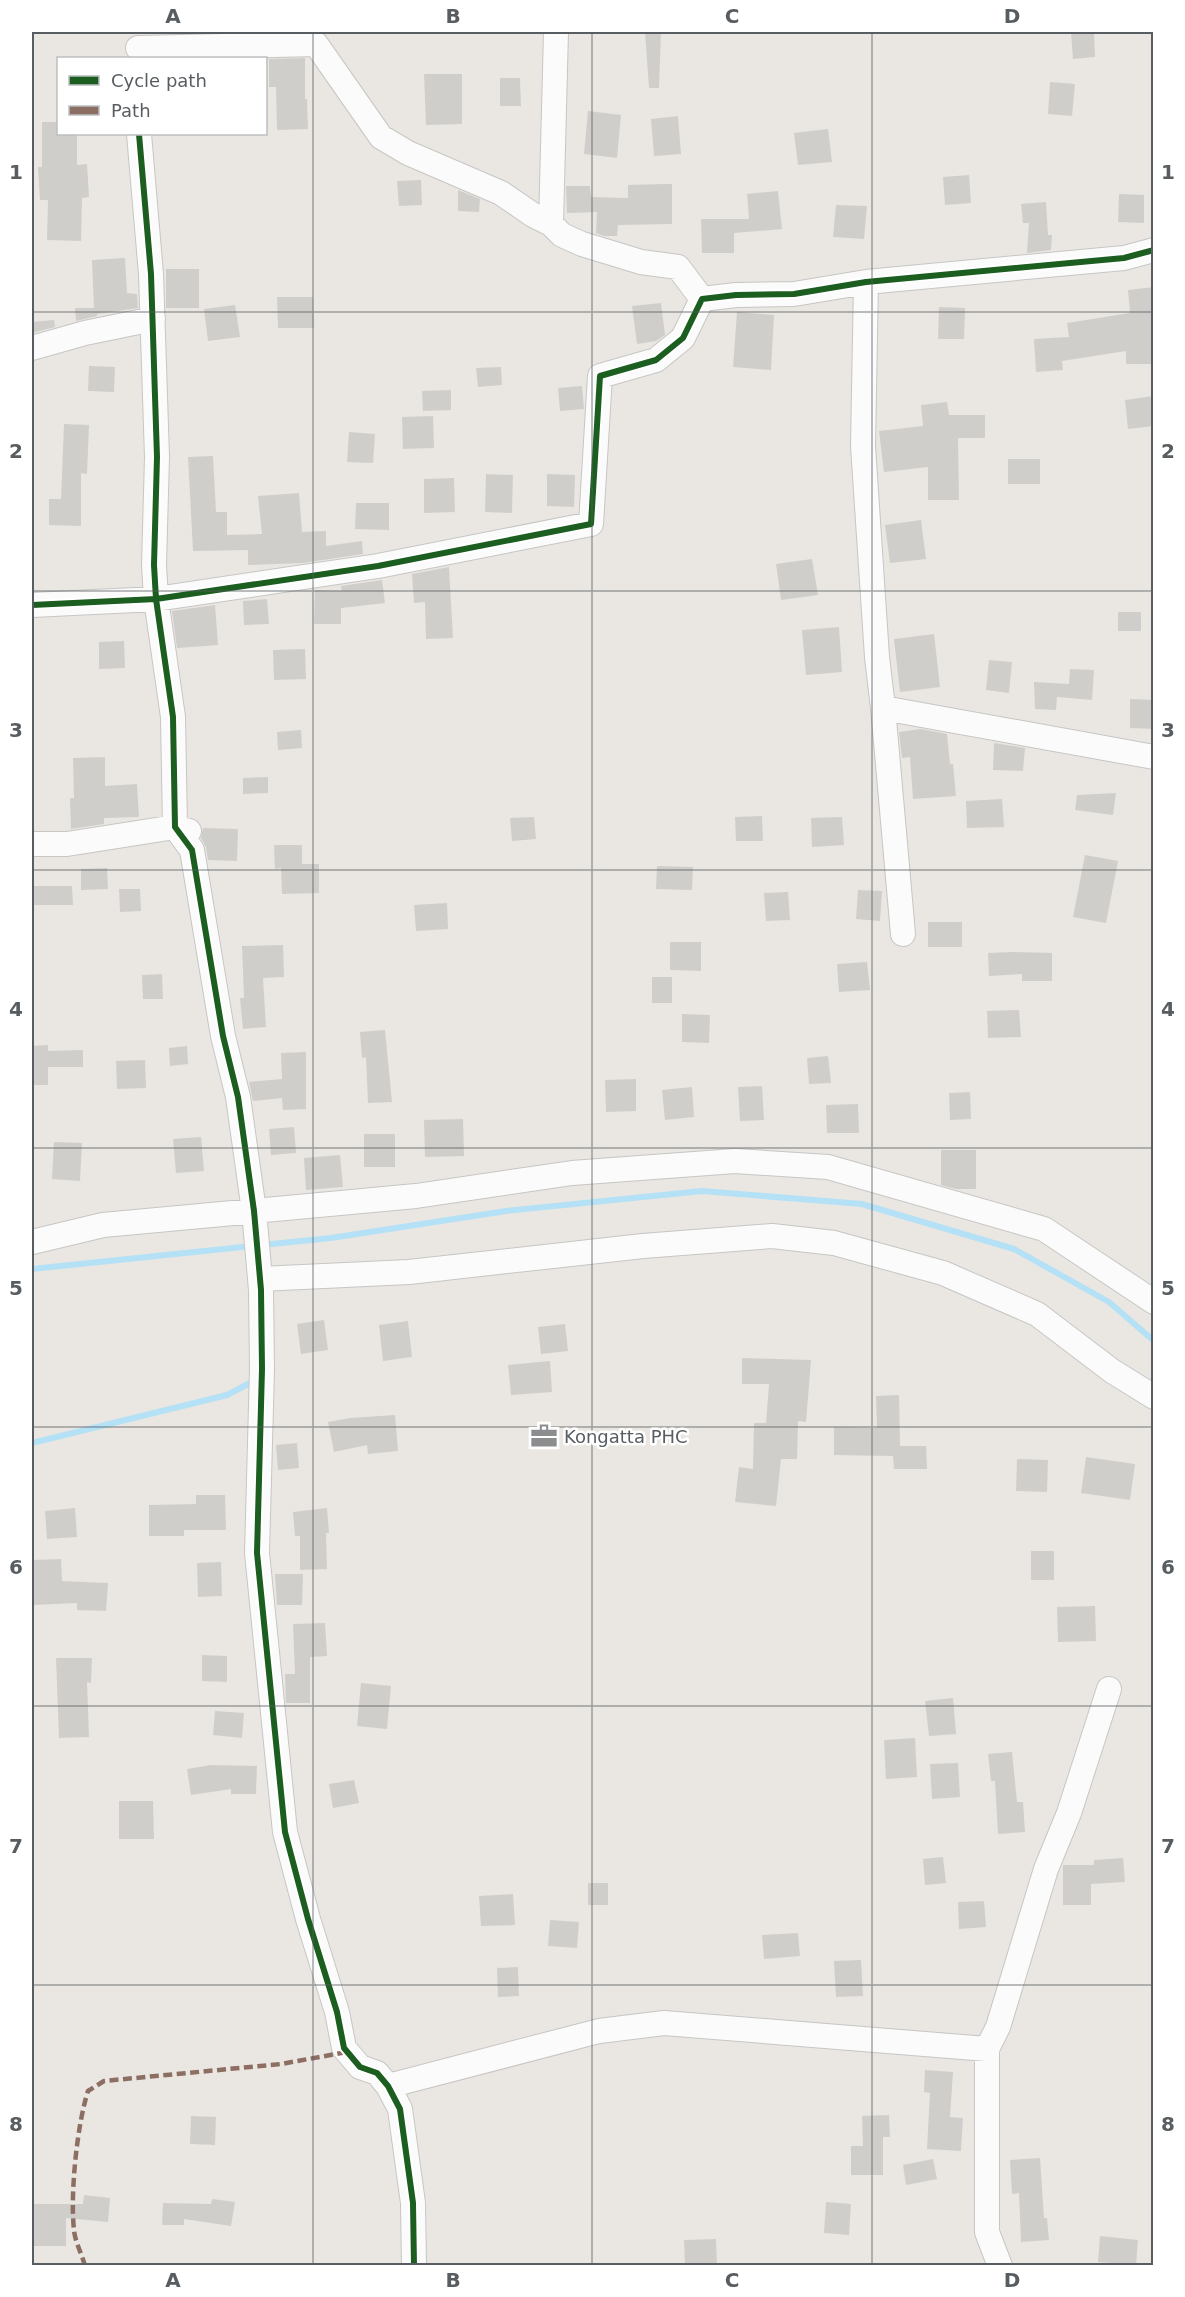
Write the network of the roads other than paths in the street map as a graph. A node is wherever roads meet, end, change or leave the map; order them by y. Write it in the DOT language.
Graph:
graph roads {
  1 [pos="556,32"];
  2 [pos="138,46"];
  3 [pos="139,135"];
  4 [pos="551,224"];
  5 [pos="1154,250"];
  6 [pos="866,282"];
  7 [pos="702,299"];
  8 [pos="153,319"];
  9 [pos="32,348"];
  10 [pos="156,598"];
  11 [pos="32,605"];
  12 [pos="883,708"];
  13 [pos="1154,757"];
  14 [pos="187,830"];
  15 [pos="32,844"];
  16 [pos="903,934"];
  17 [pos="254,1220"];
  18 [pos="32,1242"];
  19 [pos="260,1279"];
  20 [pos="1154,1302"];
  21 [pos="1154,1397"];
  22 [pos="1109,1689"];
  23 [pos="987,2049"];
  24 [pos="388,2086"];
  25 [pos="414,2265"];
  26 [pos="1000,2265"];
  1 -- 4 [label="street"];
  2 -- 4 [label="street"];
  3 -- 8 [label="street"];
  4 -- 7 [label="street"];
  5 -- 6 [label="street"];
  6 -- 7 [label="street"];
  6 -- 12 [label="street"];
  7 -- 10 [label="street"];
  8 -- 9 [label="street"];
  8 -- 10 [label="street"];
  10 -- 11 [label="street"];
  10 -- 14 [label="street"];
  12 -- 13 [label="street"];
  12 -- 16 [label="street"];
  14 -- 15 [label="street"];
  14 -- 17 [label="street"];
  17 -- 18 [label="street"];
  17 -- 19 [label="street"];
  17 -- 20 [label="street"];
  19 -- 21 [label="street"];
  19 -- 24 [label="street"];
  22 -- 23 [label="street"];
  23 -- 24 [label="street"];
  23 -- 26 [label="street"];
  24 -- 25 [label="street"];
}
